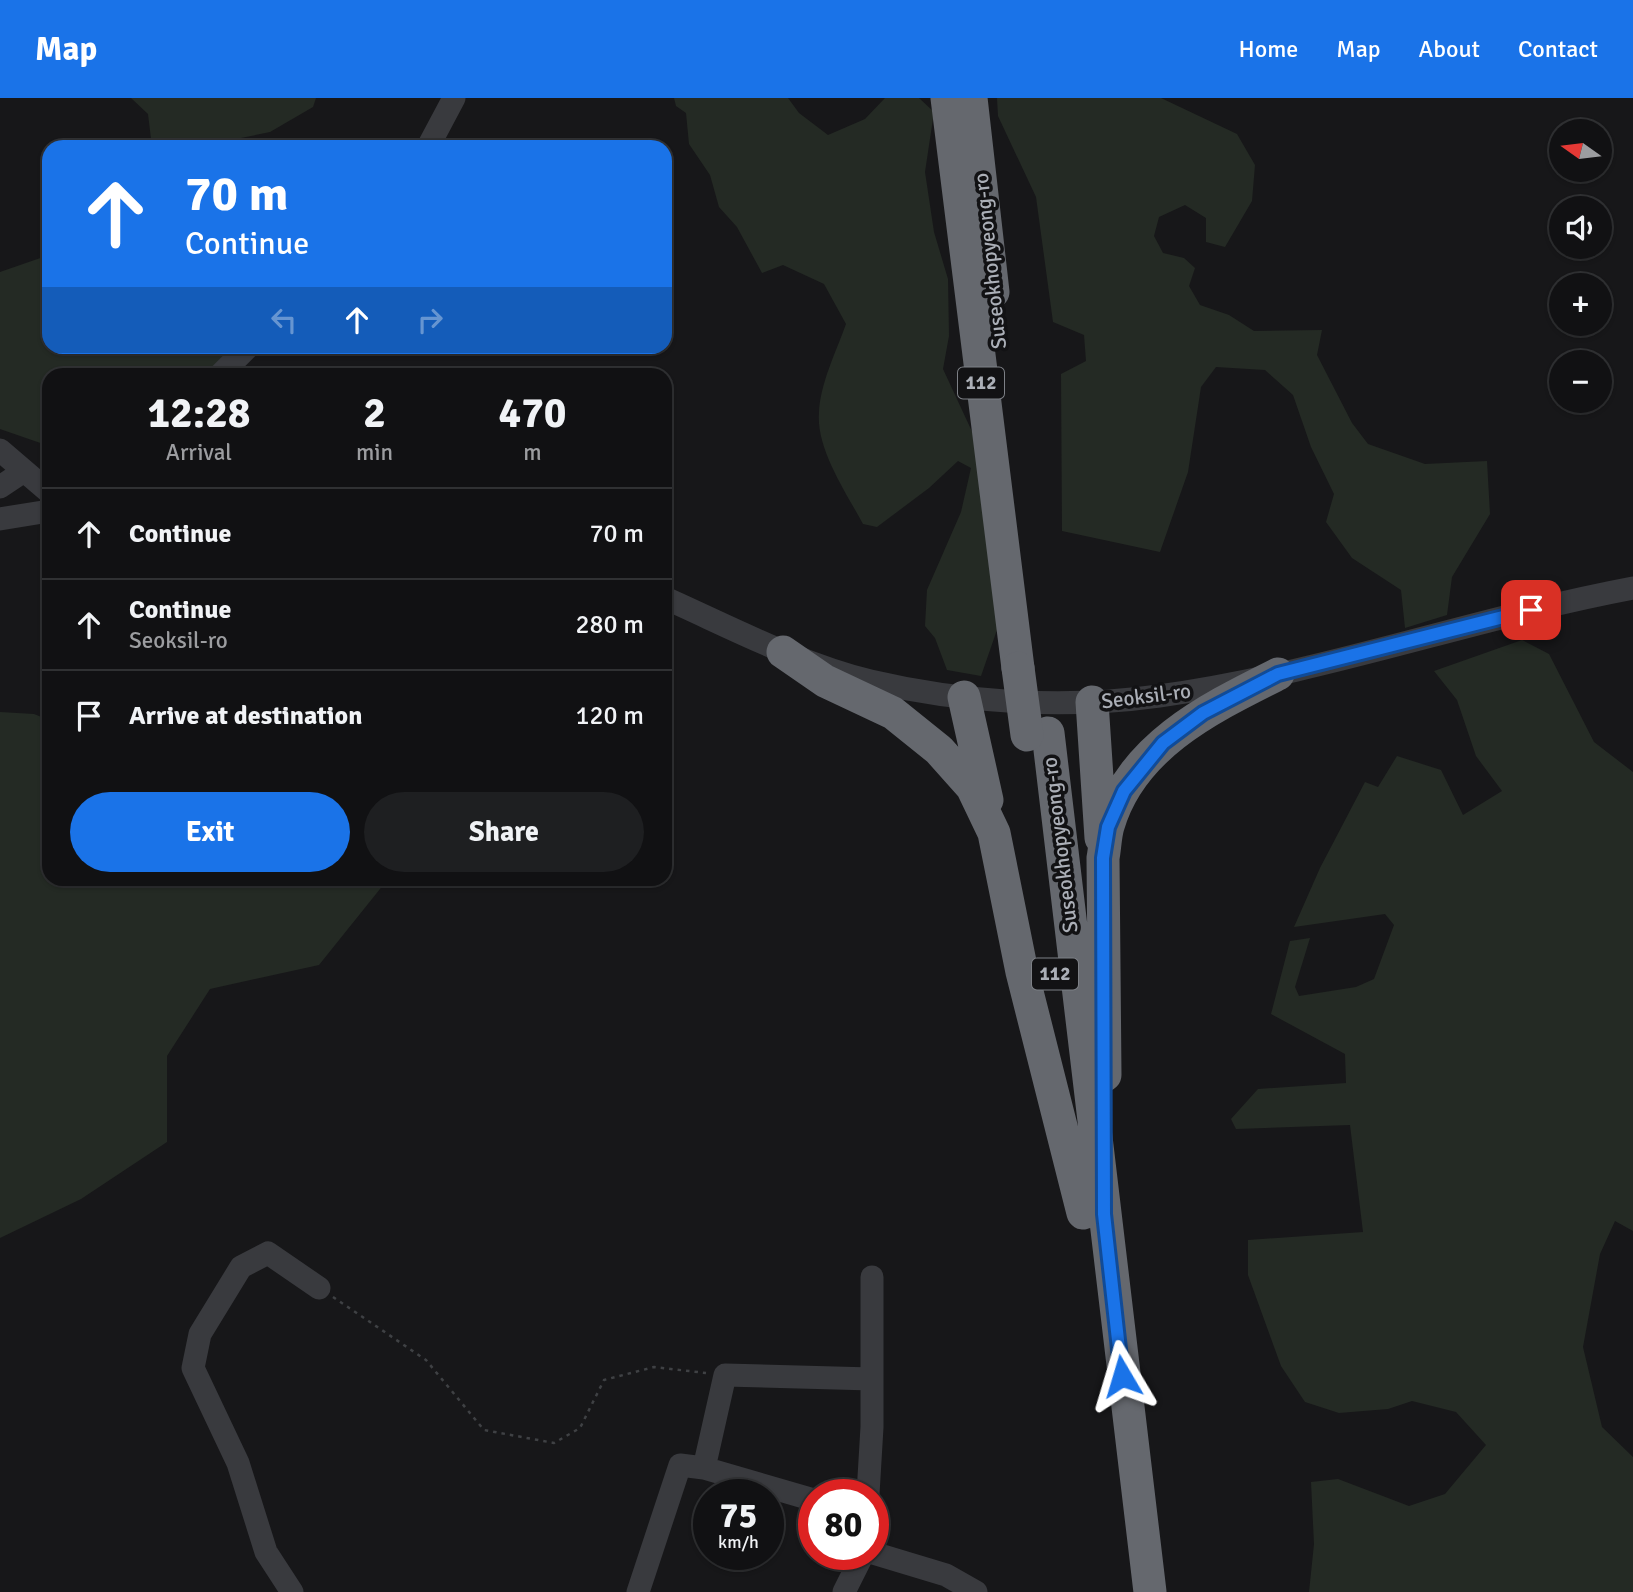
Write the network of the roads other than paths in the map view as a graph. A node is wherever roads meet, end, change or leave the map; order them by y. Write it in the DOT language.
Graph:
graph roads {
  1 [pos="454,98"];
  2 [pos="947,98"];
  3 [pos="971,98"];
  4 [pos="432,140"];
  5 [pos="240,354"];
  6 [pos="227,368"];
  7 [pos="0,450"];
  8 [pos="24,471"];
  9 [pos="42,486"];
  10 [pos="0,487"];
  11 [pos="42,512"];
  12 [pos="0,519"];
  13 [pos="1633,588"];
  14 [pos="672,601"];
  15 [pos="783,652"];
  16 [pos="1027,667"];
  17 [pos="1278,674"];
  18 [pos="964,697"];
  19 [pos="1092,702"];
  20 [pos="994,833"];
  21 [pos="1104,858"];
  22 [pos="1093,1214"];
  23 [pos="872,1277"];
  24 [pos="319,1288"];
  25 [pos="872,1379"];
  26 [pos="704,1468"];
  27 [pos="869,1479"];
  28 [pos="798,1495"];
  29 [pos="889,1558"];
  30 [pos="855,1570"];
  31 [pos="292,1592"];
  32 [pos="638,1592"];
  33 [pos="844,1592"];
  34 [pos="976,1592"];
  35 [pos="1126,1592"];
  36 [pos="1150,1592"];
  1 -- 4 [label="street"];
  2 -- 16 [label="highway, Suseokhopyeong-ro / 112"];
  3 -- 16 [label="highway, Suseokhopyeong-ro / 112"];
  5 -- 6 [label="street"];
  7 -- 8 [label="street"];
  8 -- 9 [label="street"];
  8 -- 10 [label="street"];
  11 -- 12 [label="street"];
  13 -- 17 [label="street, Seoksil-ro"];
  14 -- 15 [label="street, Seoksil-ro"];
  15 -- 18 [label="street, Seoksil-ro"];
  15 -- 20 [label="highway"];
  16 -- 22 [label="highway, Suseokhopyeong-ro / 112"];
  17 -- 19 [label="street, Seoksil-ro"];
  17 -- 21 [label="highway"];
  18 -- 19 [label="street, Seoksil-ro"];
  18 -- 20 [label="highway"];
  19 -- 21 [label="highway"];
  20 -- 22 [label="highway"];
  21 -- 22 [label="highway"];
  22 -- 35 [label="highway, Suseokhopyeong-ro / 112"];
  22 -- 36 [label="highway, Suseokhopyeong-ro / 112"];
  23 -- 25 [label="street"];
  24 -- 31 [label="street"];
  25 -- 26 [label="street"];
  25 -- 27 [label="street"];
  26 -- 28 [label="street"];
  26 -- 32 [label="street"];
  29 -- 34 [label="street"];
  30 -- 33 [label="street"];
}
